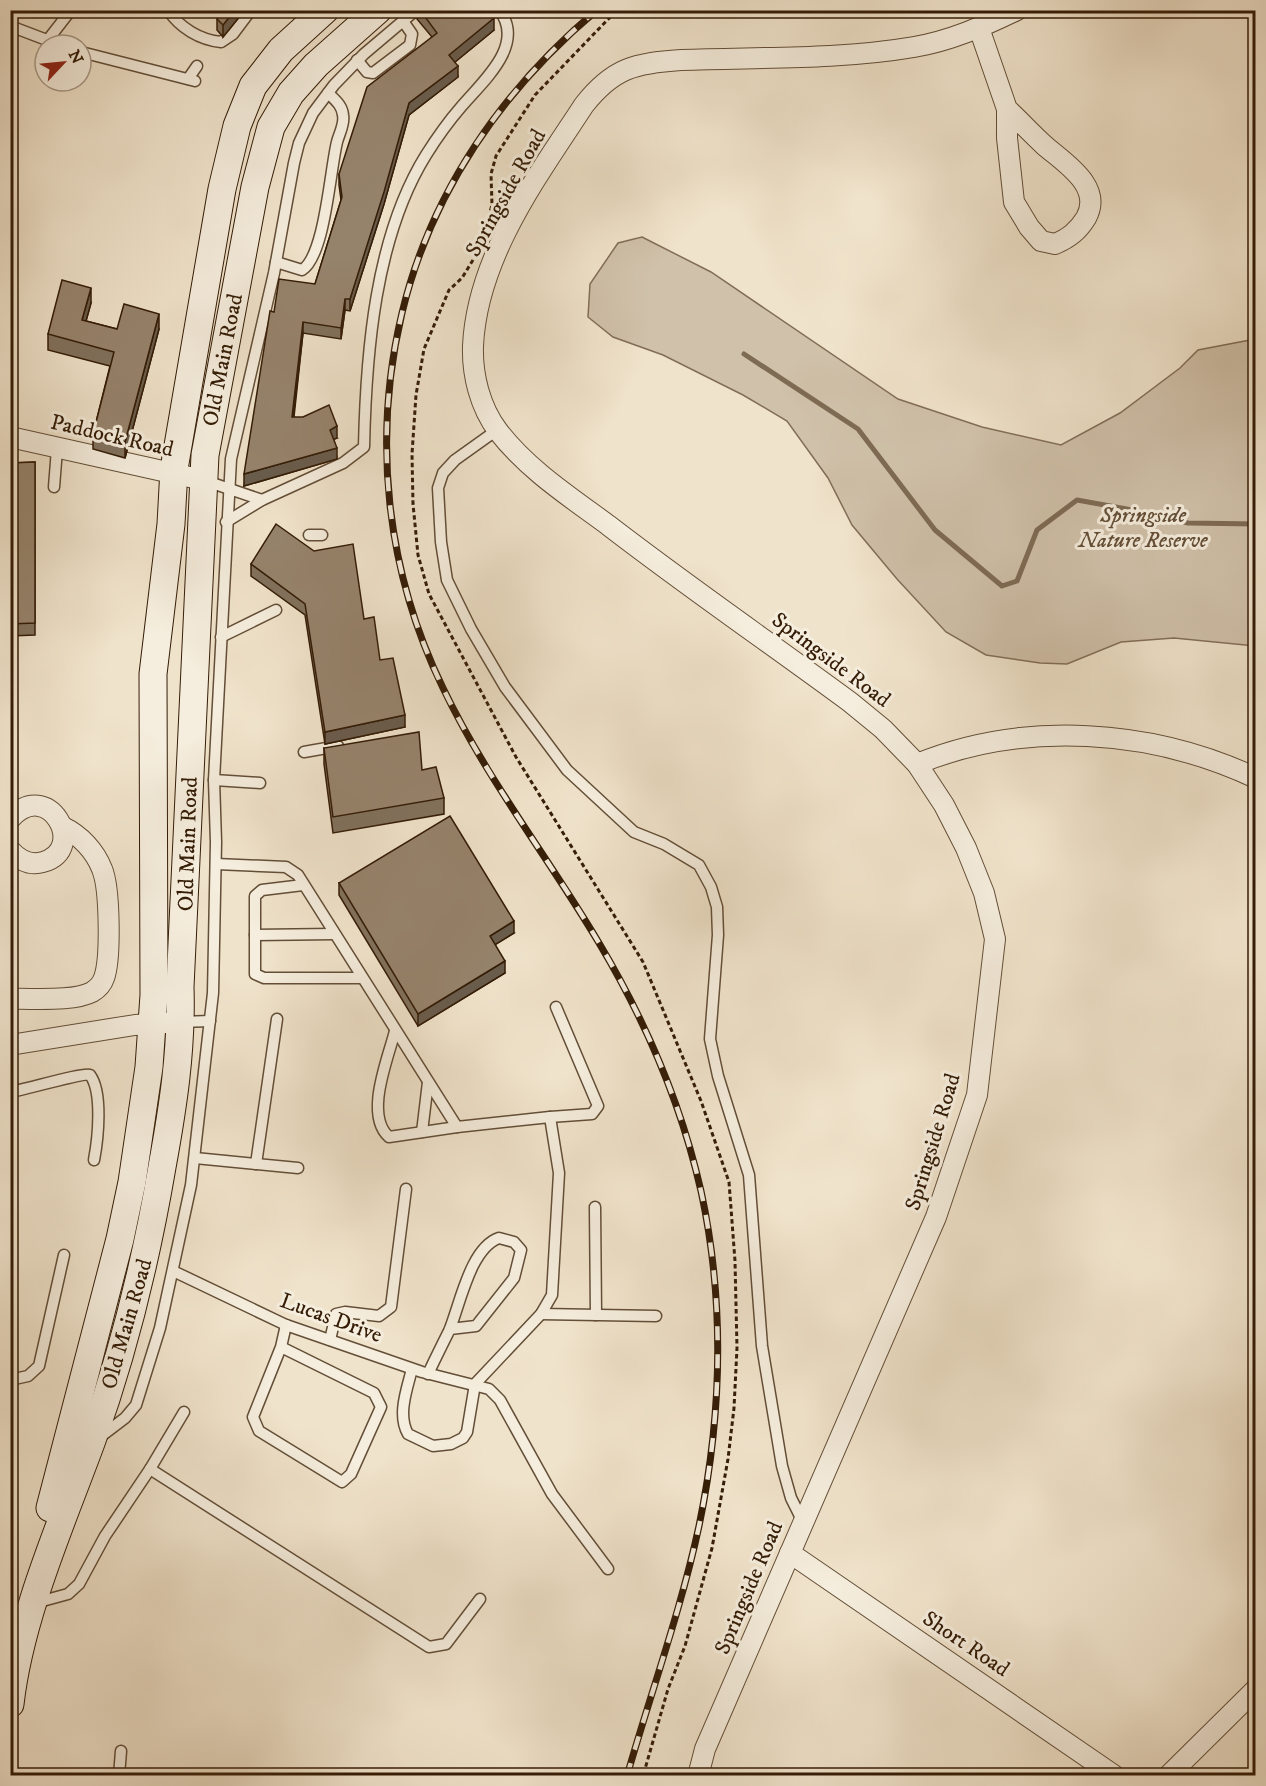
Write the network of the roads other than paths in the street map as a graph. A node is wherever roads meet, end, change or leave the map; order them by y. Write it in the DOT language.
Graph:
graph roads {
  1 [pos="71,10"];
  2 [pos="168,10"];
  3 [pos="251,10"];
  4 [pos="325,10"];
  5 [pos="416,10"];
  6 [pos="499,10"];
  7 [pos="1017,10"];
  8 [pos="376,11"];
  9 [pos="403,21"];
  10 [pos="10,26"];
  11 [pos="979,28"];
  12 [pos="53,33"];
  13 [pos="33,35"];
  14 [pos="93,55"];
  15 [pos="357,60"];
  16 [pos="197,66"];
  17 [pos="328,93"];
  18 [pos="1007,109"];
  19 [pos="276,262"];
  20 [pos="497,430"];
  21 [pos="10,437"];
  22 [pos="57,449"];
  23 [pos="174,475"];
  24 [pos="202,480"];
  25 [pos="54,487"];
  26 [pos="229,489"];
  27 [pos="262,500"];
  28 [pos="226,522"];
  29 [pos="309,535"];
  30 [pos="322,535"];
  31 [pos="276,610"];
  32 [pos="221,637"];
  33 [pos="348,744"];
  34 [pos="304,752"];
  35 [pos="917,765"];
  36 [pos="1256,778"];
  37 [pos="214,780"];
  38 [pos="260,783"];
  39 [pos="10,819"];
  40 [pos="63,827"];
  41 [pos="10,850"];
  42 [pos="216,864"];
  43 [pos="303,885"];
  44 [pos="255,934"];
  45 [pos="334,934"];
  46 [pos="361,978"];
  47 [pos="10,999"];
  48 [pos="556,1007"];
  49 [pos="277,1019"];
  50 [pos="210,1021"];
  51 [pos="181,1022"];
  52 [pos="153,1024"];
  53 [pos="395,1032"];
  54 [pos="10,1045"];
  55 [pos="10,1075"];
  56 [pos="428,1082"];
  57 [pos="12,1092"];
  58 [pos="550,1117"];
  59 [pos="457,1127"];
  60 [pos="422,1132"];
  61 [pos="195,1158"];
  62 [pos="94,1160"];
  63 [pos="256,1164"];
  64 [pos="298,1167"];
  65 [pos="406,1189"];
  66 [pos="595,1207"];
  67 [pos="64,1254"];
  68 [pos="173,1271"];
  69 [pos="541,1314"];
  70 [pos="596,1315"];
  71 [pos="656,1316"];
  72 [pos="286,1325"];
  73 [pos="450,1329"];
  74 [pos="330,1340"];
  75 [pos="281,1347"];
  76 [pos="412,1369"];
  77 [pos="428,1374"];
  78 [pos="10,1380"];
  79 [pos="478,1385"];
  80 [pos="184,1412"];
  81 [pos="91,1443"];
  82 [pos="150,1469"];
  83 [pos="804,1522"];
  84 [pos="790,1553"];
  85 [pos="608,1569"];
  86 [pos="480,1599"];
  87 [pos="35,1603"];
  88 [pos="10,1616"];
  89 [pos="1256,1689"];
  90 [pos="10,1704"];
  91 [pos="122,1751"];
  92 [pos="119,1776"];
  93 [pos="698,1776"];
  94 [pos="1115,1776"];
  95 [pos="1168,1776"];
  1 -- 12 [label="lane"];
  2 -- 3 [label="lane"];
  4 -- 23 [label="main road, Old Main Road"];
  5 -- 9 [label="lane"];
  6 -- 27 [label="lane"];
  7 -- 11 [label="street, Springside Road"];
  8 -- 24 [label="main road, Old Main Road"];
  9 -- 15 [label="lane"];
  9 -- 15 [label="lane"];
  10 -- 13 [label="lane"];
  11 -- 18 [label="street"];
  11 -- 20 [label="street, Springside Road"];
  14 -- 16 [label="lane"];
  15 -- 17 [label="lane"];
  17 -- 19 [label="lane"];
  17 -- 19 [label="lane"];
  18 -- 18 [label="street"];
  19 -- 26 [label="lane"];
  20 -- 35 [label="street, Springside Road"];
  20 -- 83 [label="lane"];
  21 -- 22 [label="street, Paddock Road"];
  22 -- 23 [label="street, Paddock Road"];
  22 -- 25 [label="lane"];
  23 -- 24 [label="street, Paddock Road"];
  23 -- 52 [label="main road, Old Main Road"];
  24 -- 26 [label="lane"];
  24 -- 51 [label="main road, Old Main Road"];
  26 -- 27 [label="lane"];
  26 -- 28 [label="lane"];
  27 -- 28 [label="lane"];
  28 -- 32 [label="lane"];
  29 -- 30 [label="lane"];
  31 -- 32 [label="lane"];
  32 -- 37 [label="lane"];
  33 -- 34 [label="lane"];
  35 -- 36 [label="street"];
  35 -- 83 [label="street, Springside Road"];
  37 -- 38 [label="lane"];
  37 -- 42 [label="lane"];
  39 -- 40 [label="street"];
  40 -- 41 [label="street"];
  40 -- 47 [label="street"];
  42 -- 43 [label="lane"];
  42 -- 50 [label="lane"];
  43 -- 44 [label="lane"];
  43 -- 45 [label="lane"];
  44 -- 45 [label="lane"];
  44 -- 46 [label="lane"];
  45 -- 46 [label="lane"];
  46 -- 53 [label="lane"];
  48 -- 58 [label="lane"];
  49 -- 63 [label="lane"];
  50 -- 51 [label="lane"];
  50 -- 61 [label="lane"];
  51 -- 52 [label="street"];
  51 -- 81 [label="main road, Old Main Road"];
  52 -- 54 [label="street"];
  52 -- 88 [label="main road, Old Main Road"];
  53 -- 56 [label="lane"];
  53 -- 60 [label="lane"];
  55 -- 57 [label="lane"];
  56 -- 59 [label="lane"];
  56 -- 60 [label="lane"];
  57 -- 62 [label="lane"];
  58 -- 59 [label="lane"];
  58 -- 69 [label="lane"];
  59 -- 60 [label="lane"];
  61 -- 63 [label="lane"];
  61 -- 68 [label="lane"];
  63 -- 64 [label="lane"];
  65 -- 74 [label="lane"];
  66 -- 70 [label="lane"];
  67 -- 78 [label="lane"];
  68 -- 72 [label="lane, Lucas Drive"];
  68 -- 81 [label="lane"];
  69 -- 70 [label="lane"];
  69 -- 79 [label="lane"];
  70 -- 71 [label="lane"];
  72 -- 74 [label="lane, Lucas Drive"];
  72 -- 75 [label="lane"];
  73 -- 73 [label="lane"];
  73 -- 77 [label="lane"];
  74 -- 76 [label="lane, Lucas Drive"];
  75 -- 75 [label="lane"];
  76 -- 77 [label="lane, Lucas Drive"];
  76 -- 79 [label="lane"];
  77 -- 79 [label="lane, Lucas Drive"];
  79 -- 85 [label="lane"];
  80 -- 82 [label="lane"];
  81 -- 87 [label="main road, Old Main Road"];
  82 -- 86 [label="lane"];
  82 -- 87 [label="lane"];
  83 -- 84 [label="street, Springside Road"];
  84 -- 93 [label="street, Springside Road"];
  84 -- 94 [label="street, Short Road"];
  87 -- 90 [label="main road, Old Main Road"];
  89 -- 95 [label="street"];
  91 -- 92 [label="lane"];
}
